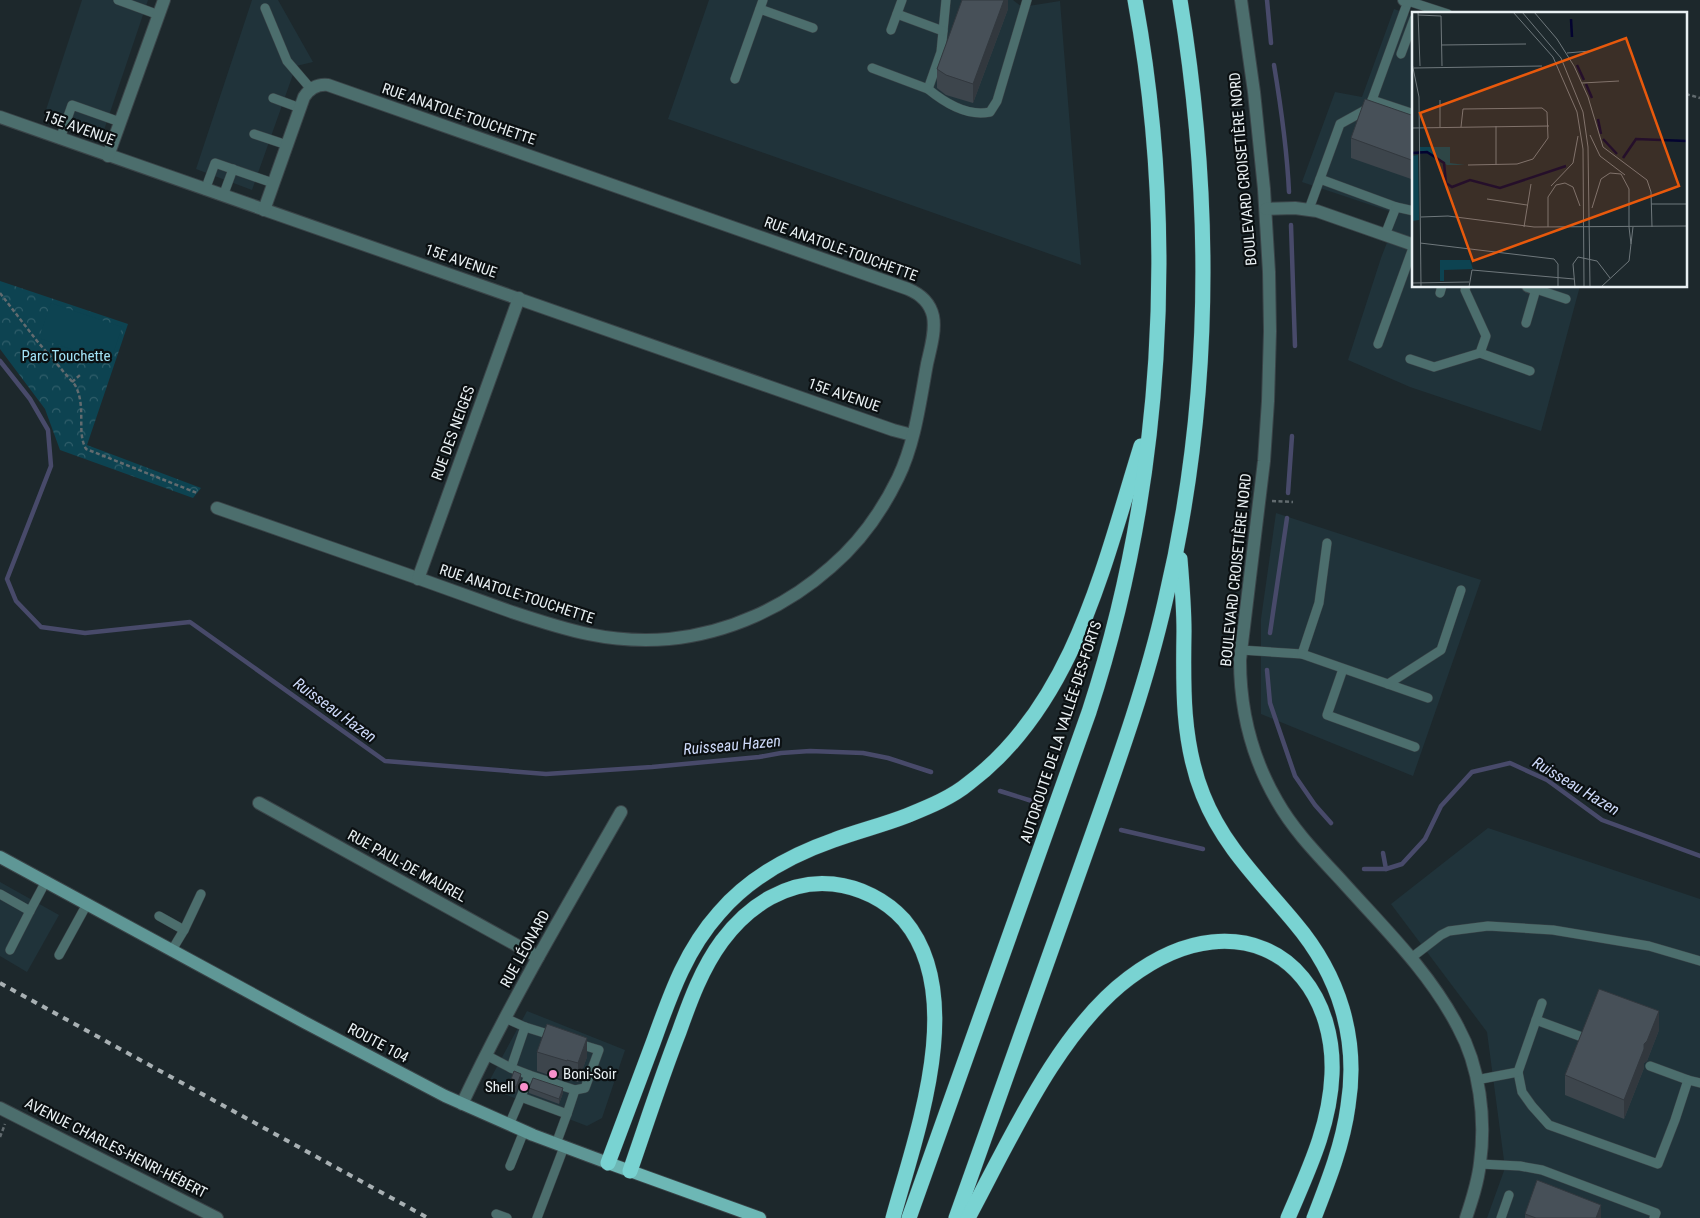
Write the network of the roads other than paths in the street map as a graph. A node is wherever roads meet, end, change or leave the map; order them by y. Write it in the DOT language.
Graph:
graph roads {
  1 [pos="118,0"];
  2 [pos="164,0"];
  3 [pos="902,0"];
  4 [pos="946,0"];
  5 [pos="1027,0"];
  6 [pos="1135,0"];
  7 [pos="1180,0"];
  8 [pos="1241,0"];
  9 [pos="762,4"];
  10 [pos="1412,5"];
  11 [pos="265,8"];
  12 [pos="1440,12"];
  13 [pos="897,14"];
  14 [pos="159,15"];
  15 [pos="1412,24"];
  16 [pos="813,28"];
  17 [pos="891,30"];
  18 [pos="942,31"];
  19 [pos="1401,54"];
  20 [pos="872,68"];
  21 [pos="735,79"];
  22 [pos="311,89"];
  23 [pos="928,89"];
  24 [pos="273,98"];
  25 [pos="1372,100"];
  26 [pos="300,108"];
  27 [pos="1412,113"];
  28 [pos="0,117"];
  29 [pos="120,122"];
  30 [pos="254,134"];
  31 [pos="60,139"];
  32 [pos="286,145"];
  33 [pos="108,156"];
  34 [pos="233,169"];
  35 [pos="1320,179"];
  36 [pos="273,183"];
  37 [pos="205,190"];
  38 [pos="223,196"];
  39 [pos="1396,207"];
  40 [pos="1266,209"];
  41 [pos="1309,209"];
  42 [pos="264,210"];
  43 [pos="1412,211"];
  44 [pos="1385,235"];
  45 [pos="1412,244"];
  46 [pos="1412,250"];
  47 [pos="1466,288"];
  48 [pos="1535,288"];
  49 [pos="1538,288"];
  50 [pos="518,298"];
  51 [pos="1566,299"];
  52 [pos="1526,323"];
  53 [pos="1378,344"];
  54 [pos="1480,353"];
  55 [pos="1410,358"];
  56 [pos="1530,371"];
  57 [pos="1151,411"];
  58 [pos="912,435"];
  59 [pos="217,508"];
  60 [pos="1179,532"];
  61 [pos="1327,543"];
  62 [pos="418,579"];
  63 [pos="1461,590"];
  64 [pos="1241,650"];
  65 [pos="1302,654"];
  66 [pos="1343,669"];
  67 [pos="1388,684"];
  68 [pos="1428,698"];
  69 [pos="1415,747"];
  70 [pos="259,803"];
  71 [pos="621,812"];
  72 [pos="1,862"];
  73 [pos="46,881"];
  74 [pos="0,894"];
  75 [pos="202,894"];
  76 [pos="87,904"];
  77 [pos="30,911"];
  78 [pos="159,916"];
  79 [pos="184,930"];
  80 [pos="10,950"];
  81 [pos="172,950"];
  82 [pos="59,955"];
  83 [pos="538,957"];
  84 [pos="1411,958"];
  85 [pos="1700,961"];
  86 [pos="1542,1003"];
  87 [pos="505,1018"];
  88 [pos="1536,1020"];
  89 [pos="525,1027"];
  90 [pos="1582,1037"];
  91 [pos="486,1055"];
  92 [pos="1650,1066"];
  93 [pos="511,1068"];
  94 [pos="1518,1072"];
  95 [pos="528,1075"];
  96 [pos="1476,1080"];
  97 [pos="1688,1080"];
  98 [pos="1700,1084"];
  99 [pos="575,1090"];
  100 [pos="521,1097"];
  101 [pos="462,1104"];
  102 [pos="0,1108"];
  103 [pos="567,1114"];
  104 [pos="509,1125"];
  105 [pos="524,1132"];
  106 [pos="560,1145"];
  107 [pos="608,1163"];
  108 [pos="1480,1164"];
  109 [pos="510,1166"];
  110 [pos="630,1171"];
  111 [pos="1509,1195"];
  112 [pos="496,1214"];
  113 [pos="893,1217"];
  114 [pos="217,1218"];
  115 [pos="507,1218"];
  116 [pos="537,1218"];
  117 [pos="760,1218"];
  118 [pos="909,1218"];
  119 [pos="956,1218"];
  120 [pos="968,1218"];
  121 [pos="1288,1218"];
  122 [pos="1314,1218"];
  123 [pos="1466,1218"];
  124 [pos="1501,1218"];
  125 [pos="1654,1218"];
  1 -- 14 [label="lane"];
  2 -- 14 [label="street"];
  3 -- 13 [label="lane"];
  4 -- 18 [label="lane"];
  5 -- 23 [label="lane"];
  6 -- 57 [label="highway, AUTOROUTE DE LA VALLÉE-DES-FORTS"];
  7 -- 60 [label="highway"];
  8 -- 40 [label="street, BOULEVARD CROISETIÈRE NORD"];
  9 -- 16 [label="lane"];
  9 -- 21 [label="lane"];
  10 -- 12 [label="lane"];
  10 -- 25 [label="lane"];
  11 -- 22 [label="lane"];
  13 -- 17 [label="lane"];
  13 -- 18 [label="lane"];
  14 -- 29 [label="street"];
  15 -- 19 [label="lane"];
  18 -- 23 [label="lane"];
  20 -- 23 [label="lane"];
  22 -- 26 [label="street"];
  22 -- 58 [label="street, RUE ANATOLE-TOUCHETTE"];
  24 -- 26 [label="lane"];
  25 -- 27 [label="lane"];
  25 -- 35 [label="lane"];
  26 -- 32 [label="street"];
  28 -- 31 [label="street, 15E AVENUE"];
  29 -- 31 [label="lane"];
  29 -- 33 [label="street"];
  30 -- 32 [label="lane"];
  31 -- 33 [label="street, 15E AVENUE"];
  32 -- 36 [label="street"];
  33 -- 37 [label="street, 15E AVENUE"];
  34 -- 36 [label="lane"];
  34 -- 37 [label="lane"];
  34 -- 38 [label="lane"];
  35 -- 39 [label="lane"];
  35 -- 41 [label="lane"];
  36 -- 42 [label="street"];
  37 -- 38 [label="street, 15E AVENUE"];
  38 -- 42 [label="street, 15E AVENUE"];
  39 -- 43 [label="lane"];
  39 -- 44 [label="lane"];
  40 -- 41 [label="street"];
  40 -- 64 [label="street, BOULEVARD CROISETIÈRE NORD"];
  41 -- 44 [label="street"];
  42 -- 50 [label="street, 15E AVENUE"];
  44 -- 45 [label="street"];
  46 -- 53 [label="lane"];
  47 -- 54 [label="lane"];
  48 -- 52 [label="lane"];
  49 -- 51 [label="lane"];
  50 -- 58 [label="street, 15E AVENUE"];
  50 -- 62 [label="street, RUE DES NEIGES"];
  54 -- 55 [label="lane"];
  54 -- 56 [label="lane"];
  57 -- 107 [label="highway"];
  57 -- 118 [label="highway, AUTOROUTE DE LA VALLÉE-DES-FORTS"];
  58 -- 62 [label="street, RUE ANATOLE-TOUCHETTE"];
  59 -- 62 [label="street, RUE ANATOLE-TOUCHETTE"];
  60 -- 119 [label="highway"];
  60 -- 122 [label="highway"];
  61 -- 65 [label="lane"];
  63 -- 67 [label="lane"];
  64 -- 65 [label="lane"];
  64 -- 84 [label="street, BOULEVARD CROISETIÈRE NORD"];
  65 -- 66 [label="lane"];
  66 -- 67 [label="lane"];
  66 -- 69 [label="lane"];
  67 -- 68 [label="lane"];
  70 -- 83 [label="street, RUE PAUL-DE MAUREL"];
  71 -- 83 [label="street, RUE LÉONARD"];
  72 -- 73 [label="main road, ROUTE 104"];
  73 -- 76 [label="main road, ROUTE 104"];
  73 -- 77 [label="lane"];
  74 -- 77 [label="lane"];
  75 -- 79 [label="lane"];
  76 -- 81 [label="main road, ROUTE 104"];
  76 -- 82 [label="lane"];
  77 -- 80 [label="lane"];
  78 -- 79 [label="lane"];
  79 -- 81 [label="lane"];
  81 -- 101 [label="main road, ROUTE 104"];
  83 -- 87 [label="street, RUE LÉONARD"];
  84 -- 85 [label="lane"];
  84 -- 96 [label="street, BOULEVARD CROISETIÈRE NORD"];
  86 -- 88 [label="lane"];
  87 -- 89 [label="lane"];
  87 -- 91 [label="street, RUE LÉONARD"];
  88 -- 90 [label="lane"];
  88 -- 94 [label="lane"];
  89 -- 93 [label="lane"];
  89 -- 99 [label="lane"];
  91 -- 93 [label="lane"];
  91 -- 101 [label="street, RUE LÉONARD"];
  92 -- 97 [label="lane"];
  93 -- 95 [label="lane"];
  94 -- 96 [label="lane"];
  94 -- 97 [label="lane"];
  95 -- 99 [label="lane"];
  95 -- 100 [label="lane"];
  96 -- 108 [label="street, BOULEVARD CROISETIÈRE NORD"];
  97 -- 98 [label="lane"];
  99 -- 103 [label="lane"];
  100 -- 103 [label="lane"];
  100 -- 104 [label="lane"];
  101 -- 104 [label="main road, ROUTE 104"];
  102 -- 114 [label="street, AVENUE CHARLES-HENRI-HÉBERT"];
  103 -- 106 [label="lane"];
  104 -- 105 [label="main road, ROUTE 104"];
  105 -- 106 [label="main road, ROUTE 104"];
  105 -- 109 [label="lane"];
  106 -- 107 [label="main road, ROUTE 104"];
  106 -- 116 [label="lane"];
  107 -- 110 [label="main road, ROUTE 104"];
  108 -- 123 [label="street, BOULEVARD CROISETIÈRE NORD"];
  108 -- 125 [label="lane"];
  110 -- 113 [label="highway"];
  110 -- 117 [label="main road, ROUTE 104"];
  111 -- 124 [label="lane"];
  112 -- 115 [label="lane"];
  120 -- 121 [label="highway"];
}
